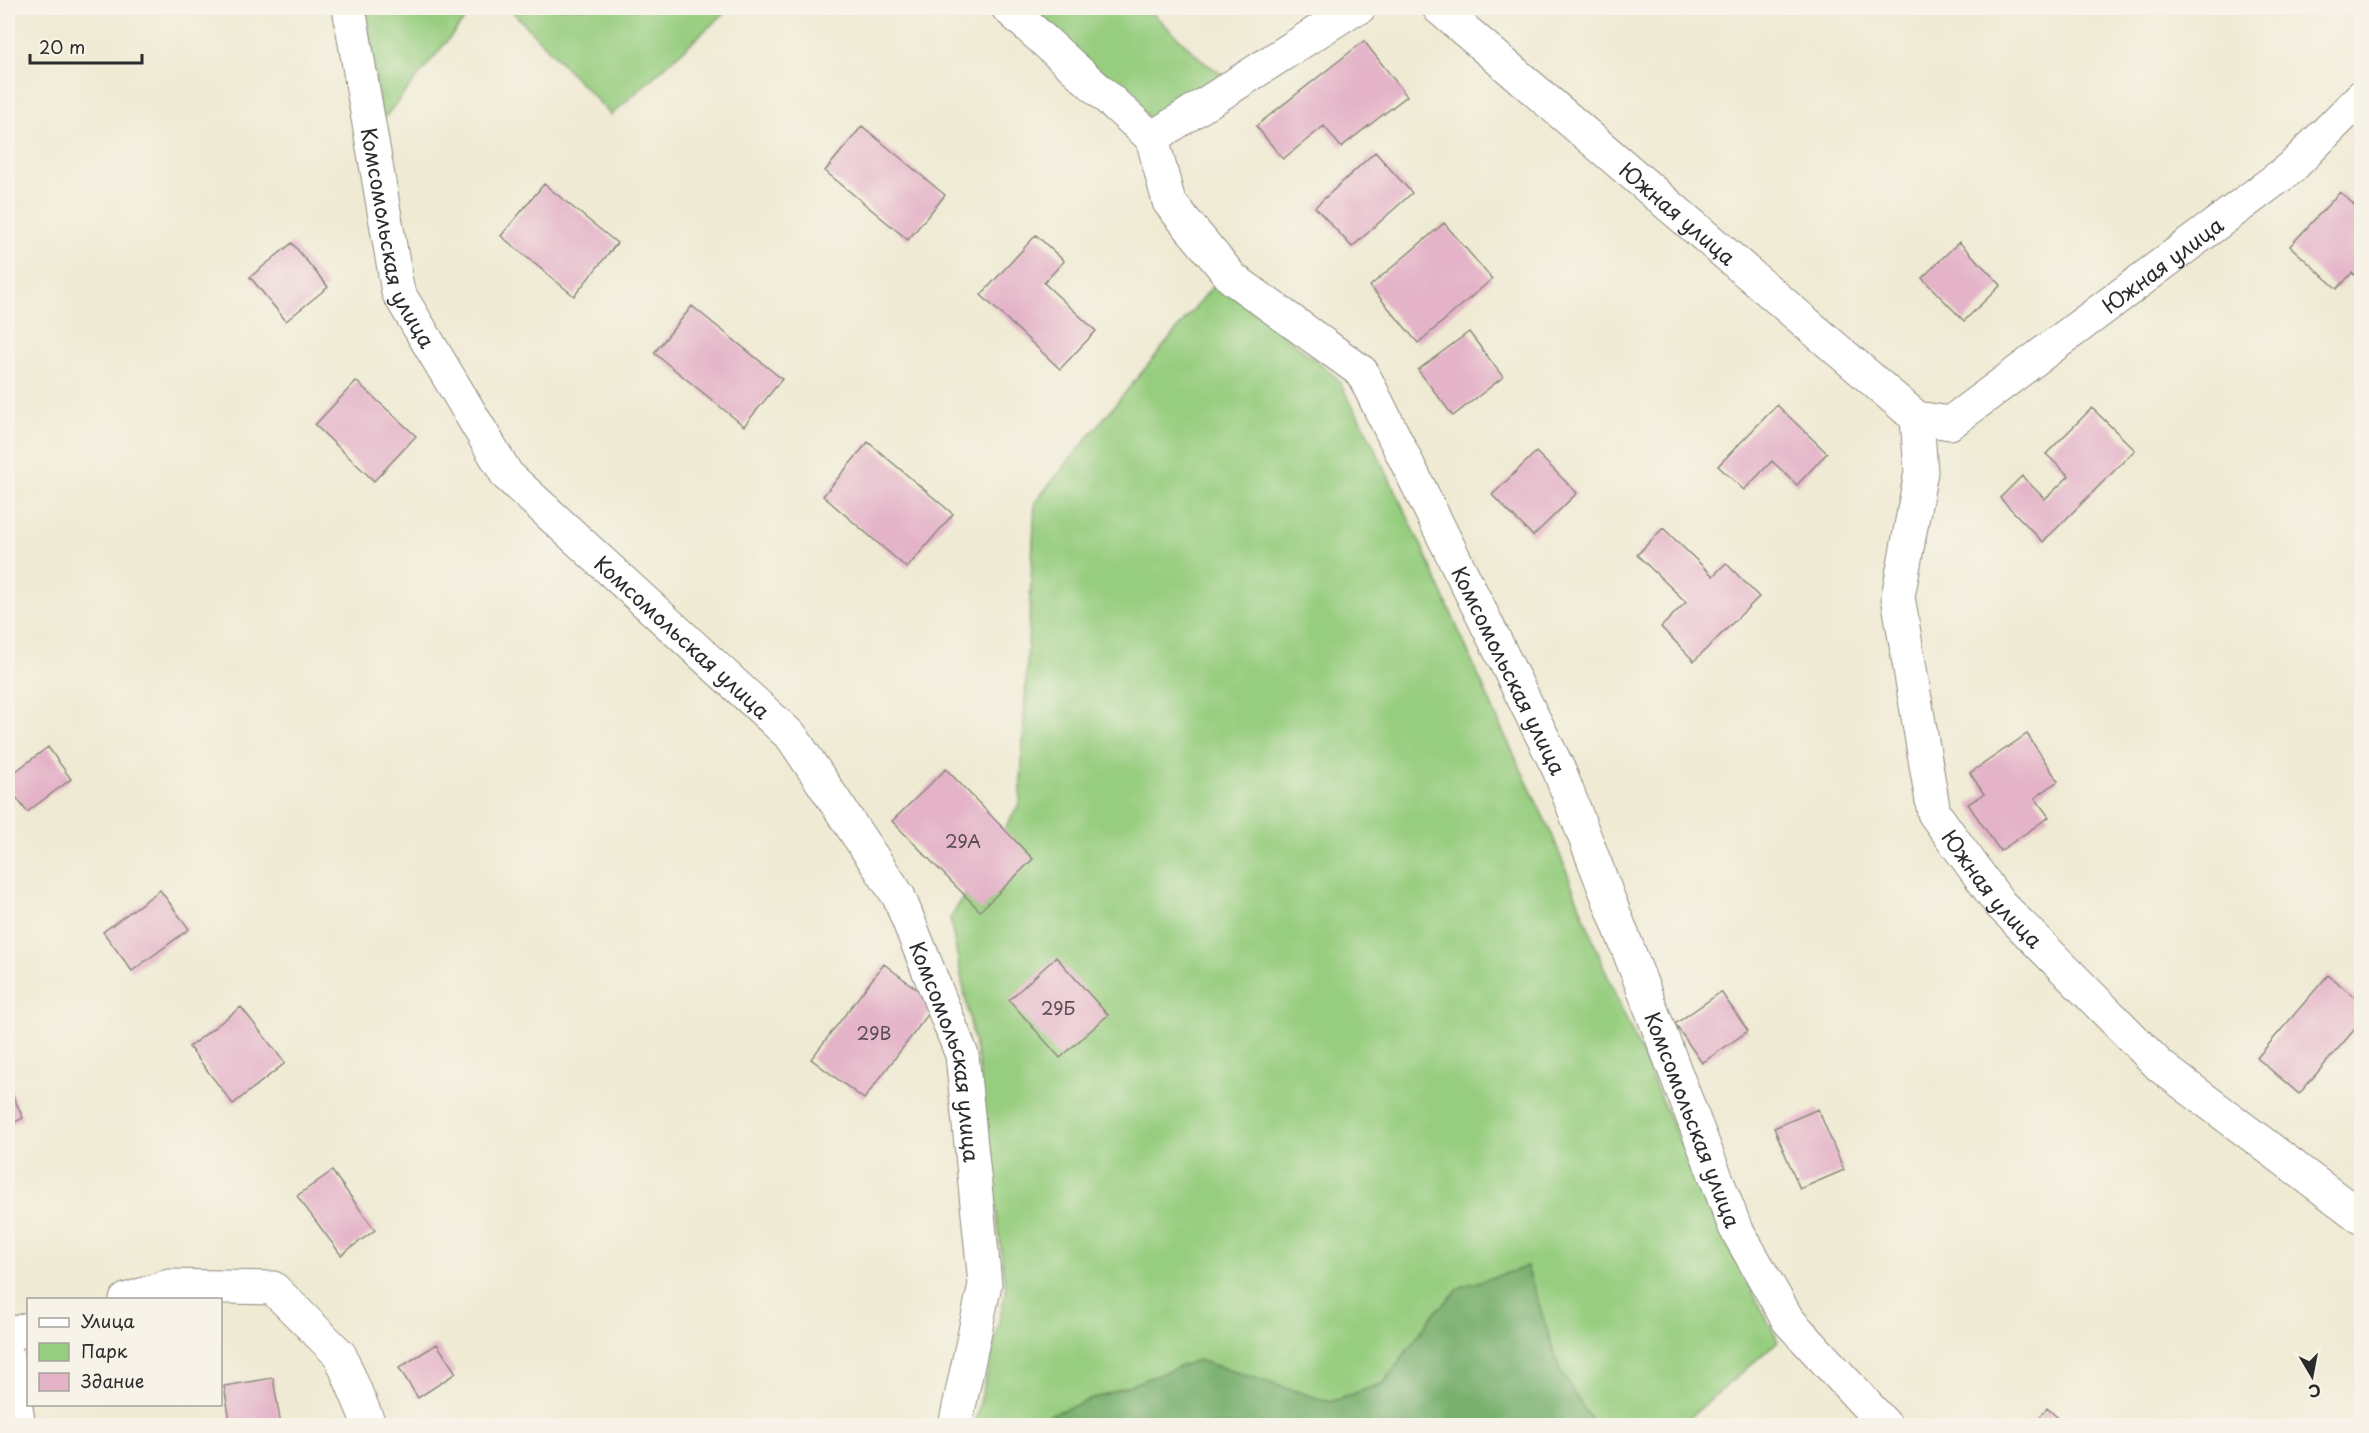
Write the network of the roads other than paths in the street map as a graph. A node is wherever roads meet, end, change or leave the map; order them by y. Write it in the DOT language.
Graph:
graph roads {
  1 [pos="349,8"];
  2 [pos="1008,8"];
  3 [pos="1359,8"];
  4 [pos="1439,8"];
  5 [pos="2361,96"];
  6 [pos="1152,138"];
  7 [pos="1917,418"];
  8 [pos="2361,1218"];
  9 [pos="129,1298"];
  10 [pos="27,1329"];
  11 [pos="8,1335"];
  12 [pos="8,1359"];
  13 [pos="19,1425"];
  14 [pos="370,1425"];
  15 [pos="955,1425"];
  16 [pos="1886,1425"];
  1 -- 15 [label="street, Комсомольская улица"];
  2 -- 6 [label="street"];
  3 -- 6 [label="street"];
  4 -- 7 [label="street, Южная улица"];
  5 -- 7 [label="street, Южная улица"];
  6 -- 16 [label="street, Комсомольская улица"];
  7 -- 8 [label="street, Южная улица"];
  9 -- 14 [label="street"];
  10 -- 11 [label="street"];
  12 -- 13 [label="street"];
}
